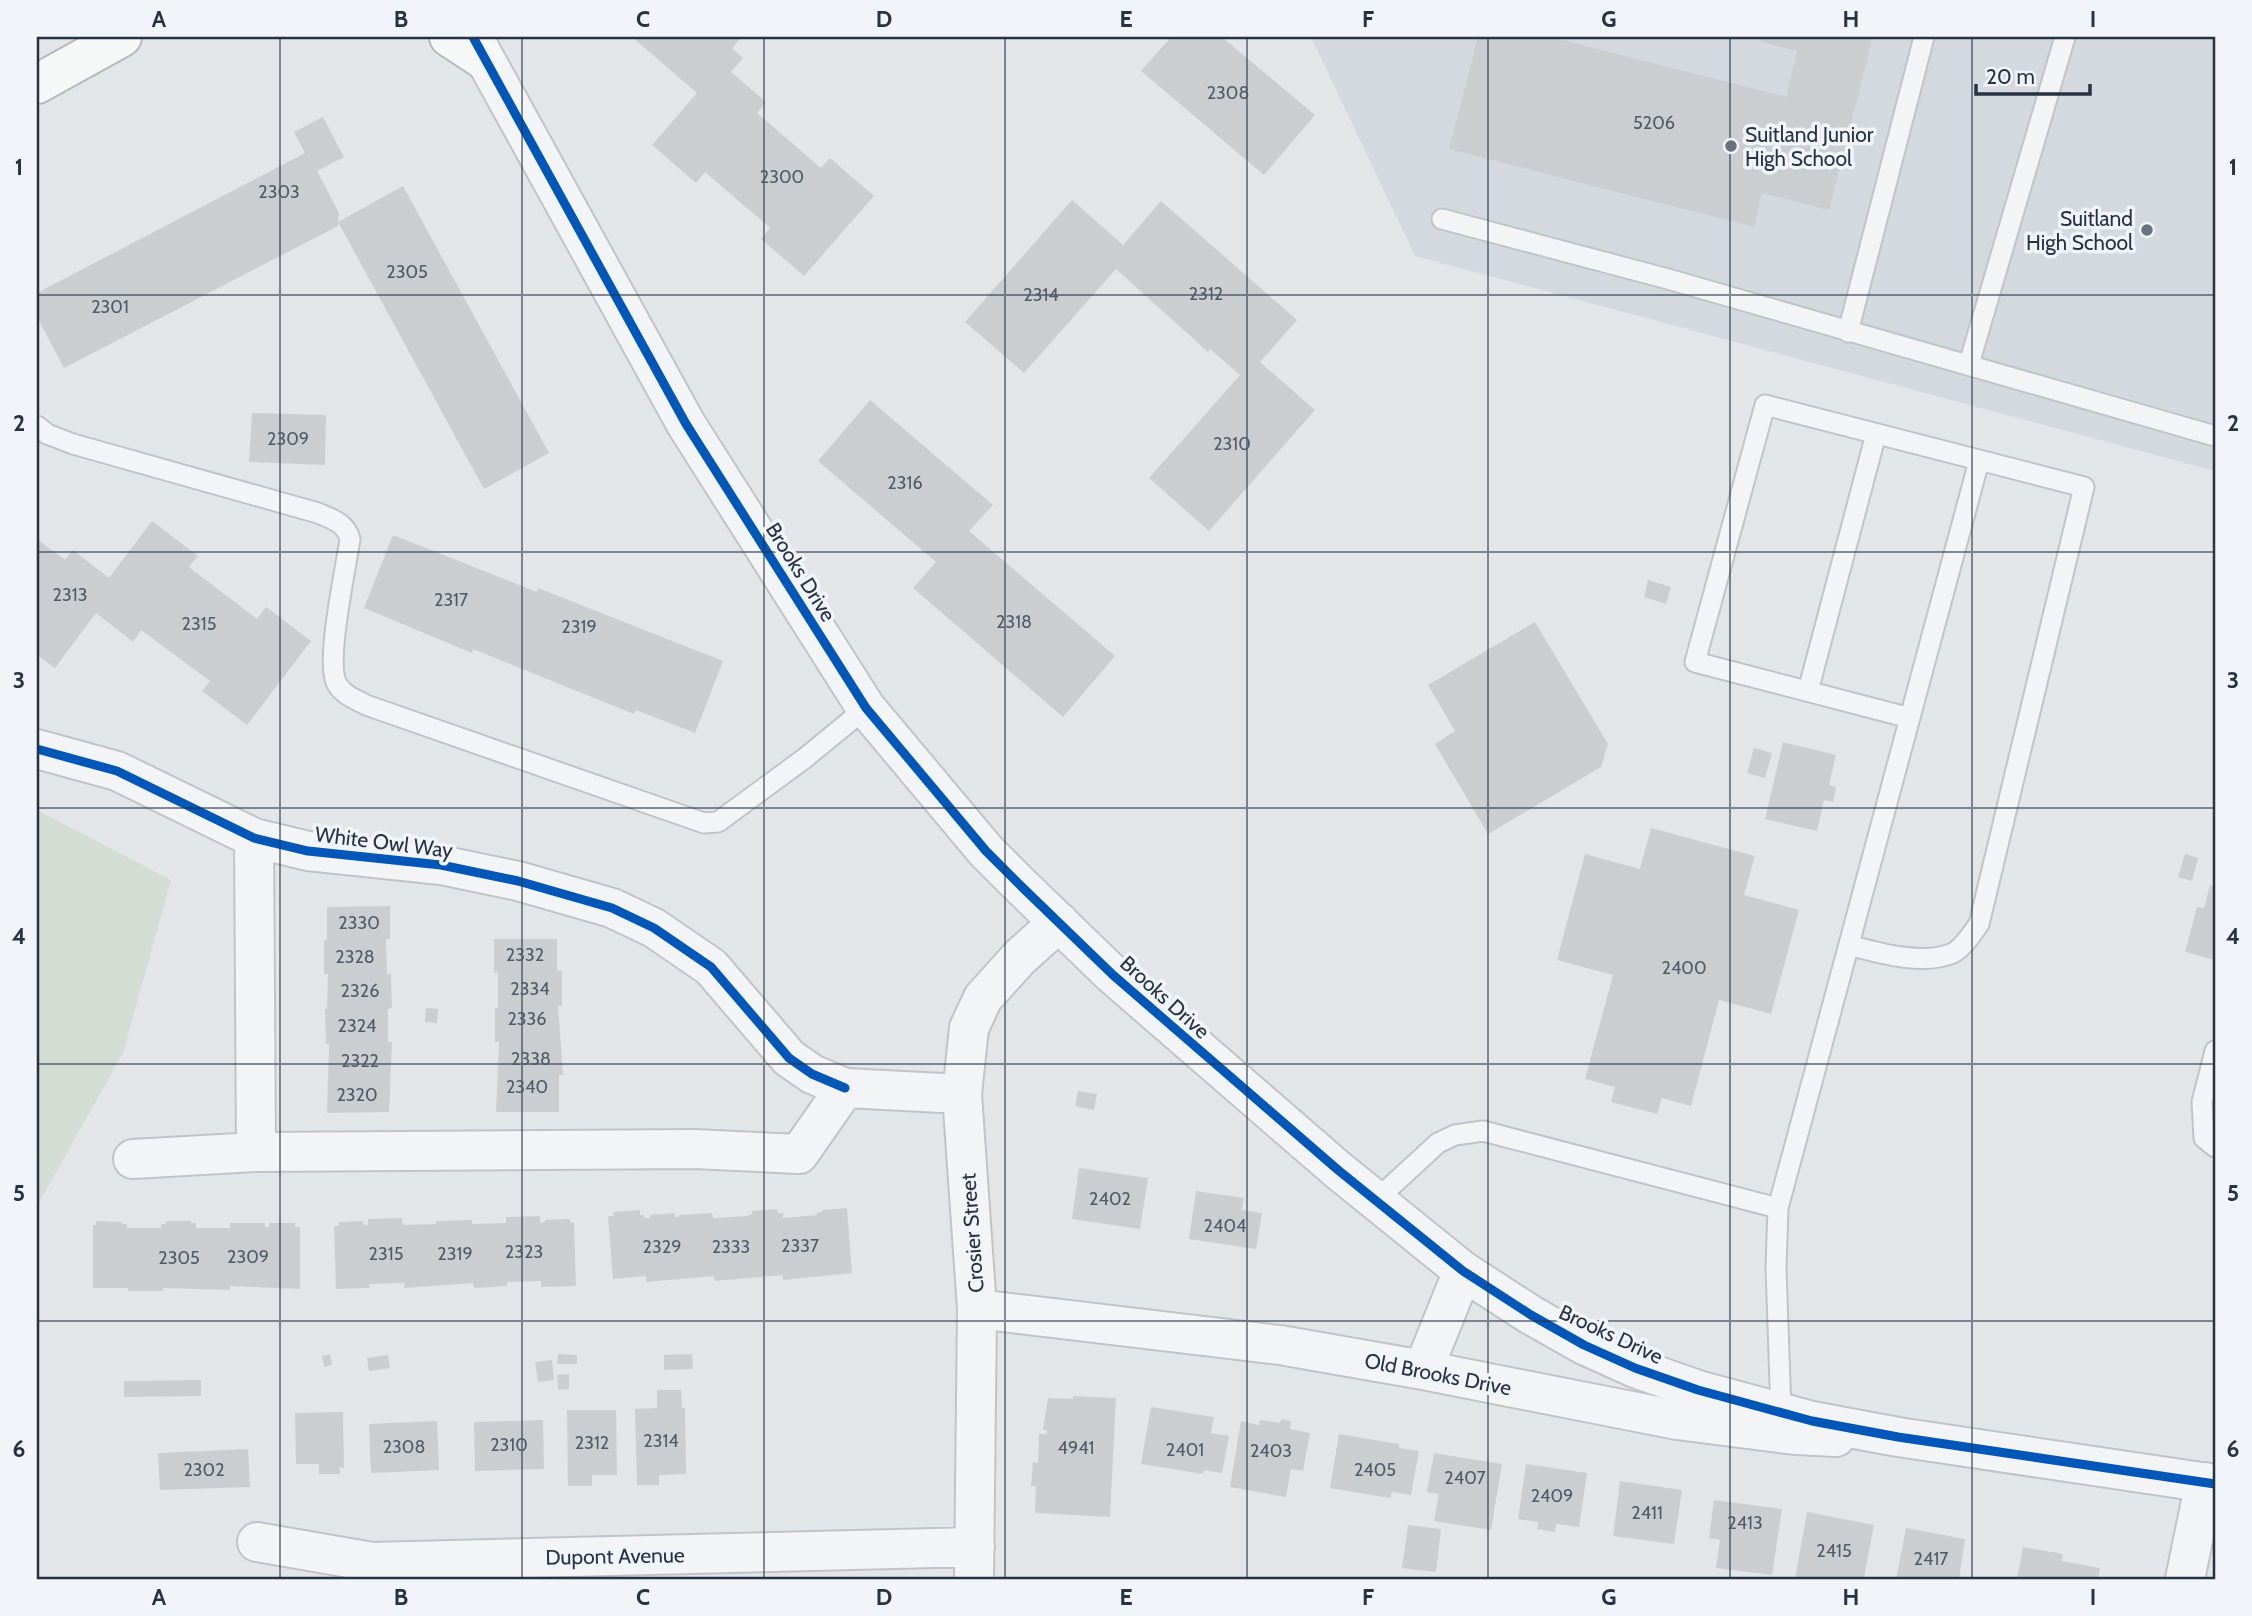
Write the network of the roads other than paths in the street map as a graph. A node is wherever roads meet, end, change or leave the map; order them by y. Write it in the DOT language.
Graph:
graph roads {
  1 [pos="122,37"];
  2 [pos="449,37"];
  3 [pos="1923,37"];
  4 [pos="2065,37"];
  5 [pos="481,45"];
  6 [pos="37,84"];
  7 [pos="1442,219"];
  8 [pos="1848,332"];
  9 [pos="1969,364"];
  10 [pos="37,426"];
  11 [pos="1876,434"];
  12 [pos="2215,436"];
  13 [pos="1979,461"];
  14 [pos="1808,691"];
  15 [pos="866,708"];
  16 [pos="1910,718"];
  17 [pos="37,749"];
  18 [pos="254,838"];
  19 [pos="1059,922"];
  20 [pos="1849,945"];
  21 [pos="2215,1051"];
  22 [pos="845,1088"];
  23 [pos="962,1094"];
  24 [pos="2215,1147"];
  25 [pos="256,1152"];
  26 [pos="133,1159"];
  27 [pos="1376,1200"];
  28 [pos="1778,1208"];
  29 [pos="1463,1271"];
  30 [pos="977,1309"];
  31 [pos="1423,1370"];
  32 [pos="1781,1412"];
  33 [pos="1898,1437"];
  34 [pos="2210,1483"];
  35 [pos="257,1542"];
  36 [pos="974,1563"];
  37 [pos="2185,1579"];
  1 -- 6 [label="highway"];
  2 -- 5 [label="highway"];
  3 -- 8 [label="lane"];
  4 -- 9 [label="lane"];
  5 -- 15 [label="street, Brooks Drive"];
  7 -- 8 [label="lane"];
  8 -- 9 [label="lane"];
  9 -- 12 [label="lane"];
  10 -- 15 [label="lane"];
  11 -- 13 [label="lane"];
  11 -- 14 [label="lane"];
  11 -- 14 [label="lane"];
  13 -- 16 [label="lane"];
  13 -- 20 [label="lane"];
  14 -- 16 [label="lane"];
  15 -- 19 [label="street, Brooks Drive"];
  16 -- 20 [label="lane"];
  17 -- 18 [label="street, White Owl Way"];
  18 -- 22 [label="street, White Owl Way"];
  18 -- 25 [label="street"];
  19 -- 23 [label="street, Crosier Street"];
  19 -- 27 [label="street, Brooks Drive"];
  20 -- 28 [label="lane"];
  21 -- 24 [label="lane"];
  22 -- 23 [label="street, White Owl Way"];
  22 -- 25 [label="street"];
  23 -- 30 [label="street, Crosier Street"];
  25 -- 26 [label="street"];
  27 -- 28 [label="lane"];
  27 -- 29 [label="street, Brooks Drive"];
  28 -- 32 [label="lane"];
  29 -- 31 [label="street"];
  29 -- 32 [label="street, Brooks Drive"];
  30 -- 31 [label="street, Old Brooks Drive"];
  30 -- 36 [label="street, Crosier Street"];
  31 -- 33 [label="street, Old Brooks Drive"];
  32 -- 33 [label="street, Brooks Drive"];
  33 -- 34 [label="street, Brooks Drive"];
  34 -- 37 [label="street"];
  35 -- 36 [label="street, Dupont Avenue"];
}
